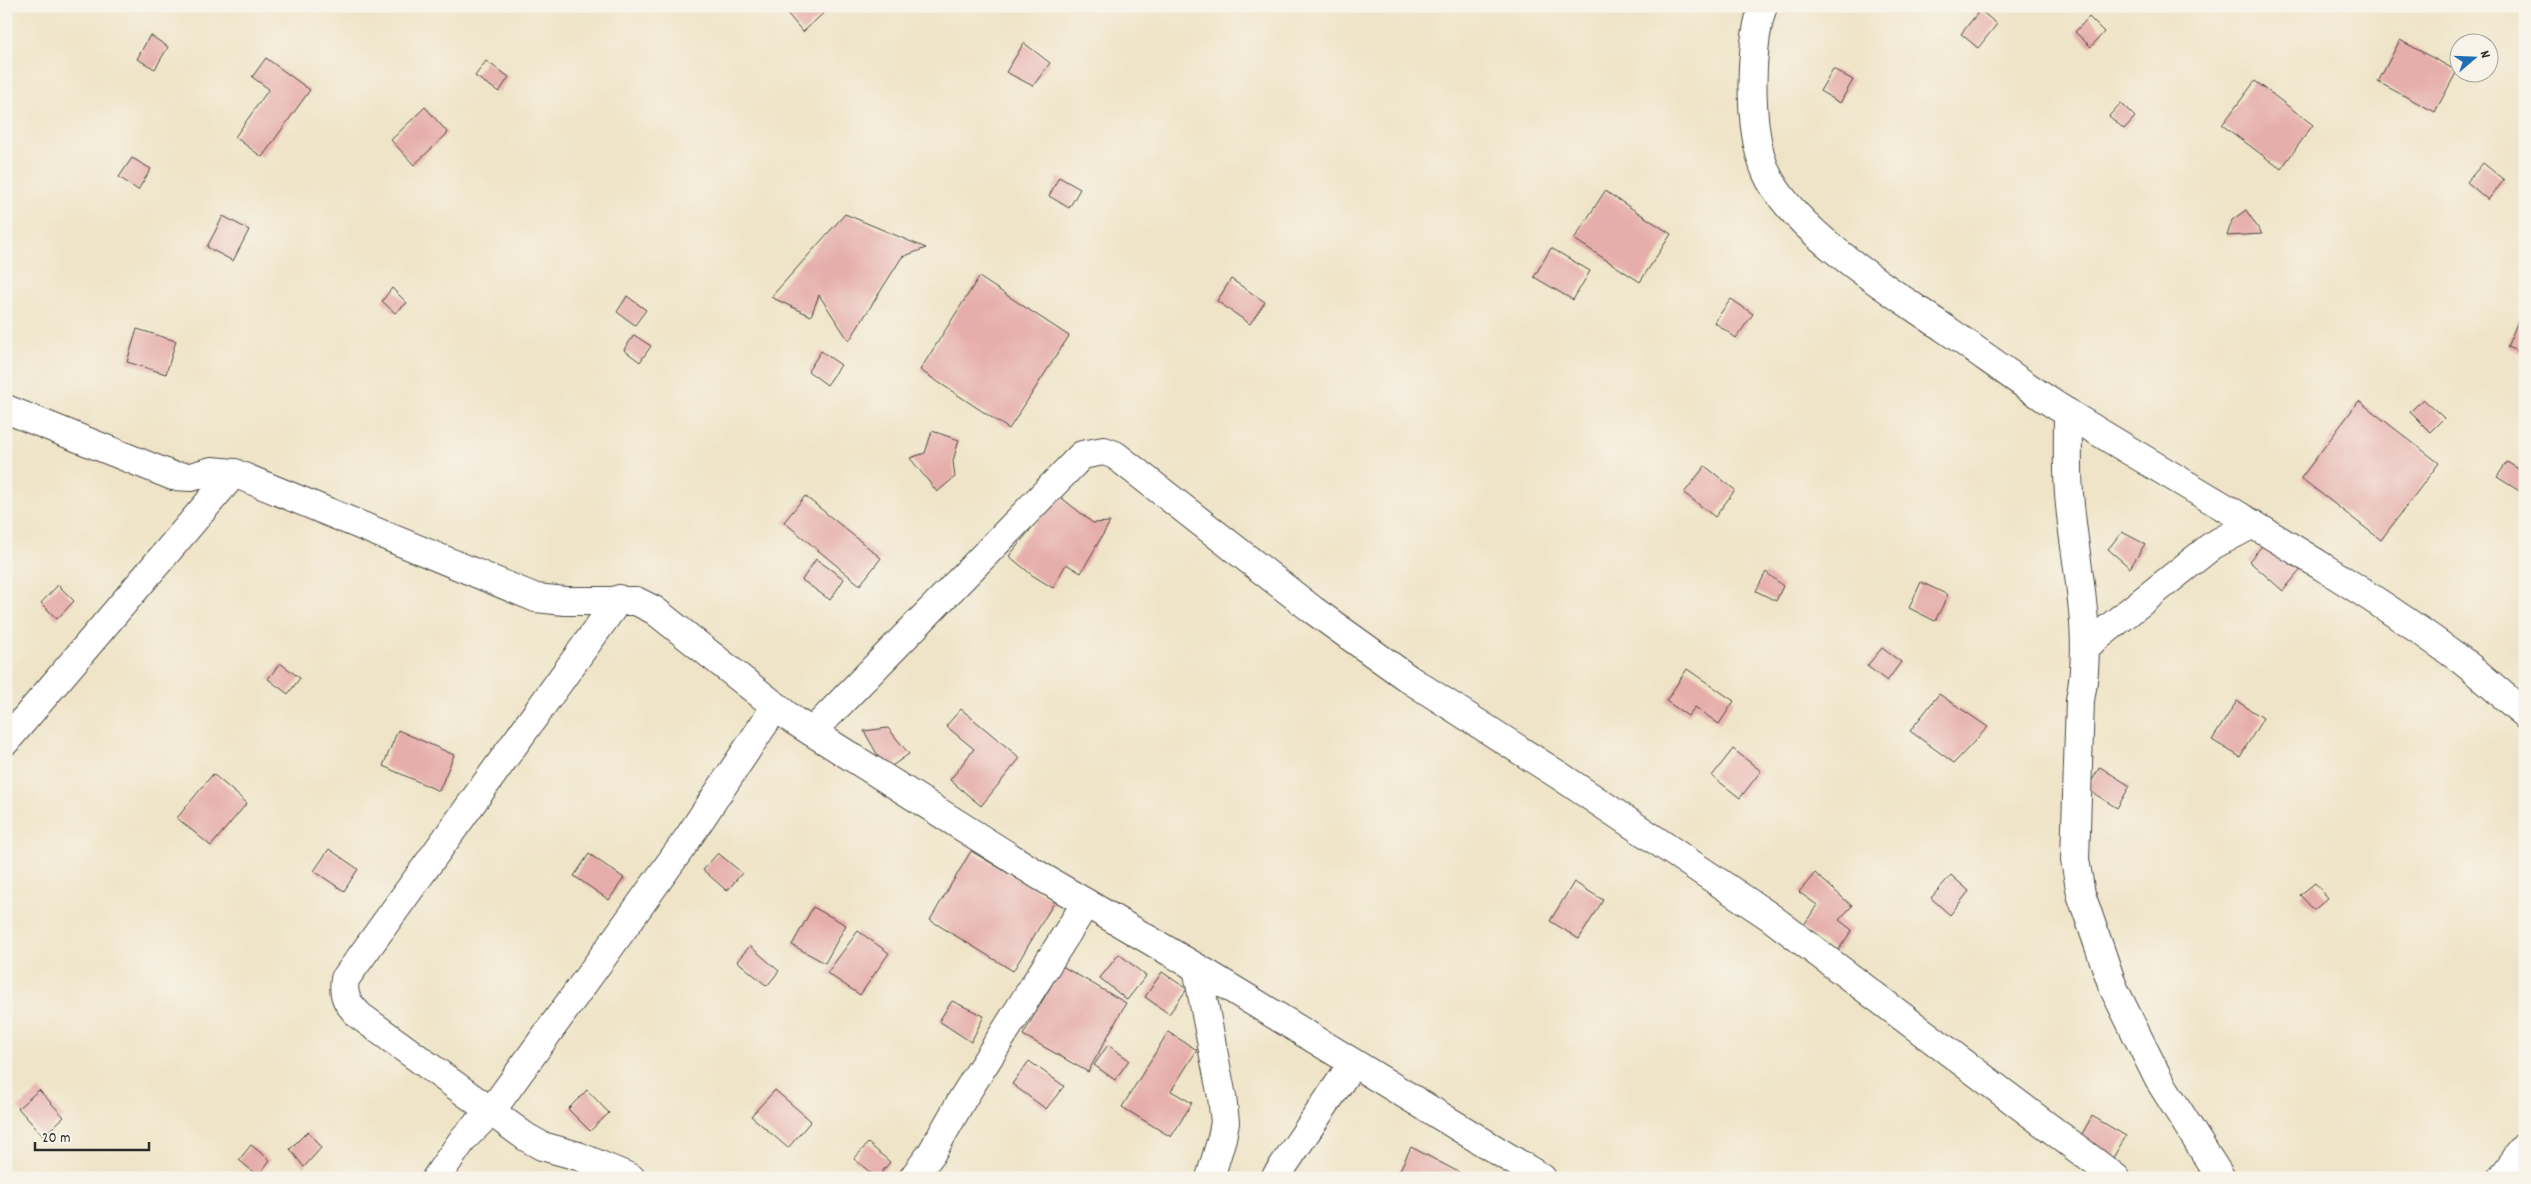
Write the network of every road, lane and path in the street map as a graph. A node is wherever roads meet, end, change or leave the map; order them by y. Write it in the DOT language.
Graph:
graph roads {
  1 [pos="1763,6"];
  2 [pos="6,409"];
  3 [pos="2068,414"];
  4 [pos="234,473"];
  5 [pos="2253,524"];
  6 [pos="619,599"];
  7 [pos="2085,647"];
  8 [pos="776,706"];
  9 [pos="2525,714"];
  10 [pos="812,732"];
  11 [pos="6,741"];
  12 [pos="1086,903"];
  13 [pos="1197,968"];
  14 [pos="1353,1063"];
  15 [pos="492,1110"];
  16 [pos="2525,1146"];
  17 [pos="436,1178"];
  18 [pos="631,1178"];
  19 [pos="913,1178"];
  20 [pos="1210,1178"];
  21 [pos="1275,1178"];
  22 [pos="1542,1178"];
  23 [pos="2116,1178"];
  24 [pos="2221,1178"];
  25 [pos="2502,1178"];
  1 -- 3 [label="street"];
  2 -- 4 [label="street"];
  3 -- 5 [label="street"];
  3 -- 7 [label="street"];
  4 -- 6 [label="street"];
  4 -- 11 [label="street"];
  5 -- 7 [label="street"];
  5 -- 9 [label="street"];
  6 -- 8 [label="street"];
  6 -- 15 [label="street"];
  7 -- 24 [label="street"];
  8 -- 10 [label="street"];
  8 -- 15 [label="street"];
  10 -- 12 [label="street"];
  10 -- 23 [label="street"];
  12 -- 13 [label="street"];
  12 -- 19 [label="street"];
  13 -- 14 [label="street"];
  13 -- 20 [label="street"];
  14 -- 21 [label="street"];
  14 -- 22 [label="street"];
  15 -- 17 [label="street"];
  15 -- 18 [label="street"];
  16 -- 25 [label="street"];
}
